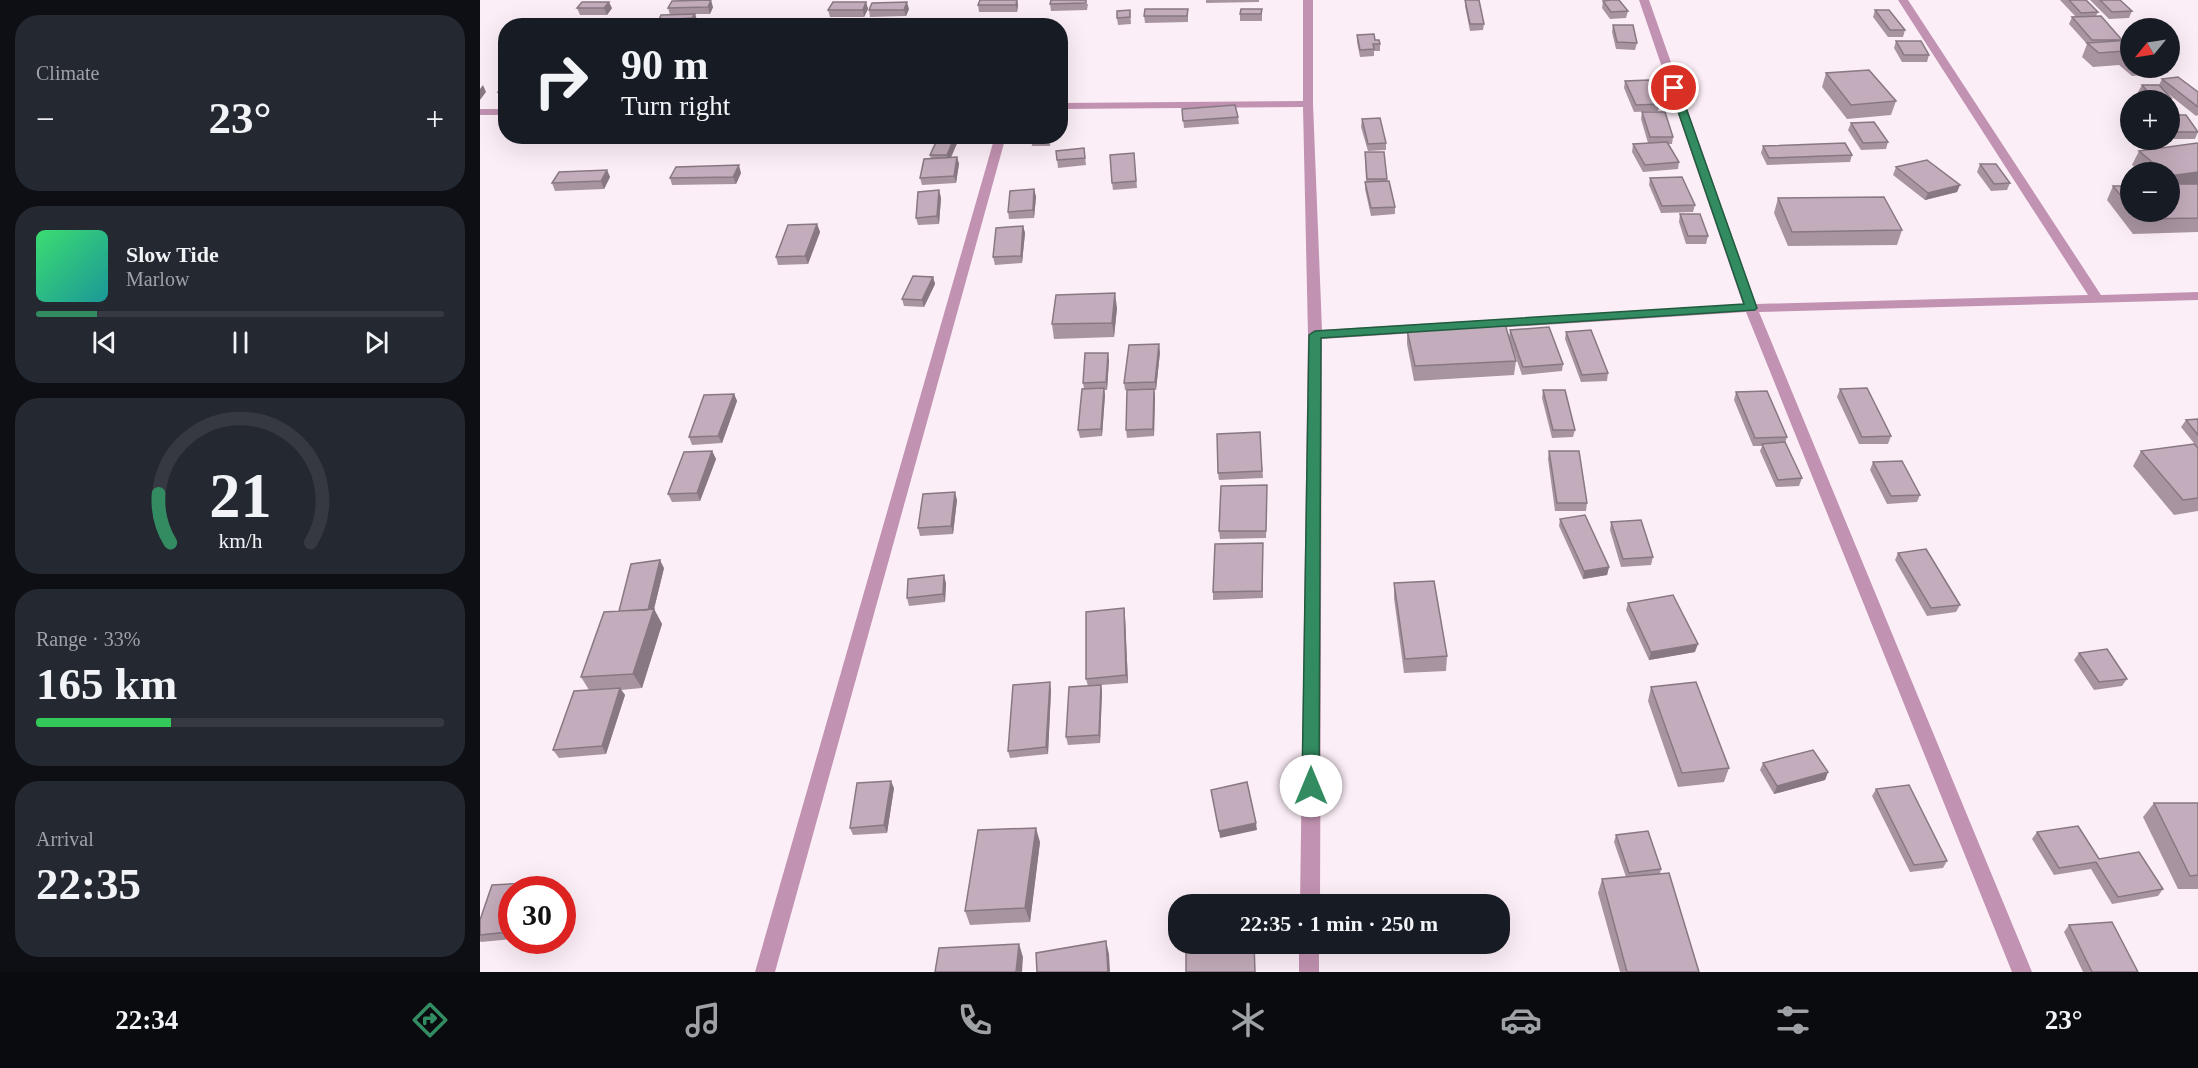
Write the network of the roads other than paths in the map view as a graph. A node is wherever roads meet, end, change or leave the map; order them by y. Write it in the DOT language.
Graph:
graph roads {
  1 [pos="1308,0"];
  2 [pos="1644,0"];
  3 [pos="1903,0"];
  4 [pos="1308,104"];
  5 [pos="1068,106"];
  6 [pos="480,112"];
  7 [pos="498,112"];
  8 [pos="998,144"];
  9 [pos="2198,296"];
  10 [pos="2097,299"];
  11 [pos="1751,308"];
  12 [pos="1315,335"];
  13 [pos="1310,894"];
  14 [pos="1309,954"];
  15 [pos="765,972"];
  16 [pos="1309,972"];
  17 [pos="2022,972"];
  1 -- 4 [label="street"];
  2 -- 11 [label="street"];
  3 -- 10 [label="street"];
  4 -- 5 [label="street"];
  4 -- 12 [label="street"];
  6 -- 7 [label="street"];
  8 -- 15 [label="street"];
  9 -- 10 [label="street"];
  10 -- 11 [label="street"];
  11 -- 12 [label="street"];
  11 -- 17 [label="street"];
  12 -- 13 [label="street"];
  14 -- 16 [label="street"];
}
